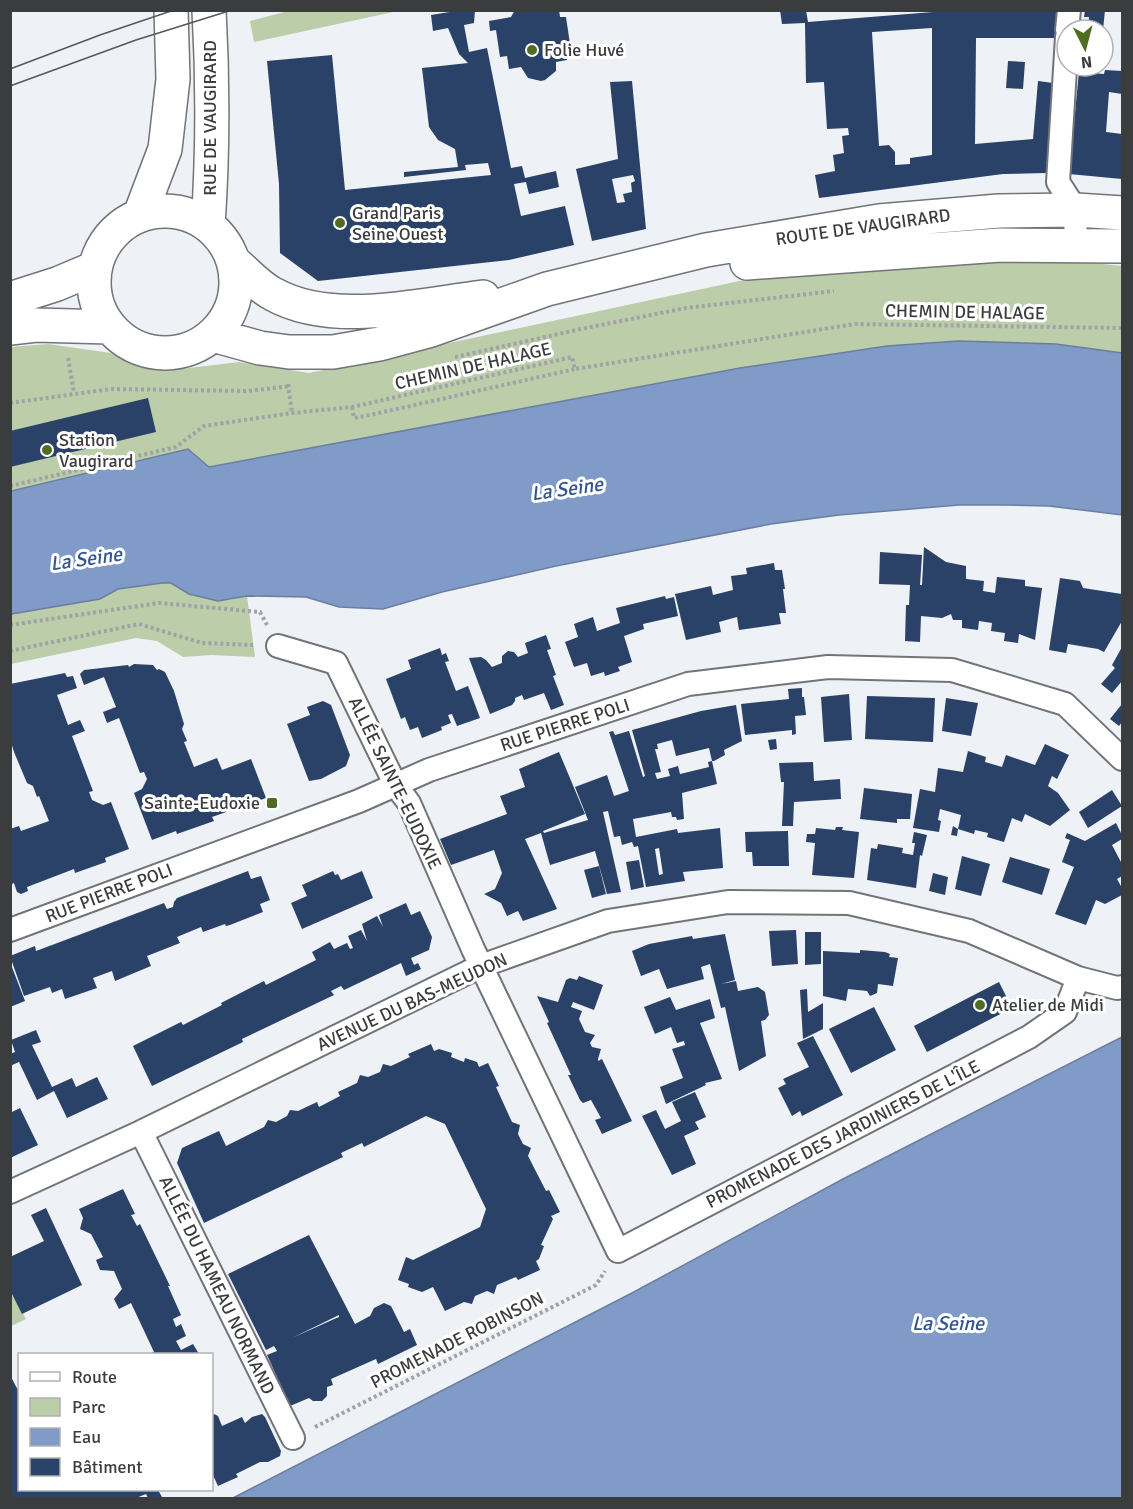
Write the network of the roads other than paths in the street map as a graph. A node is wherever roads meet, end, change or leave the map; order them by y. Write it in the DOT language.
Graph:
graph roads {
  1 [pos="171,10"];
  2 [pos="209,10"];
  3 [pos="1064,78"];
  4 [pos="1044,210"];
  5 [pos="1076,210"];
  6 [pos="1122,213"];
  7 [pos="140,215"];
  8 [pos="208,225"];
  9 [pos="1059,244"];
  10 [pos="1122,246"];
  11 [pos="234,262"];
  12 [pos="95,268"];
  13 [pos="608,275"];
  14 [pos="547,289"];
  15 [pos="10,299"];
  16 [pos="109,327"];
  17 [pos="10,328"];
  18 [pos="213,335"];
  19 [pos="278,646"];
  20 [pos="1122,759"];
  21 [pos="395,784"];
  22 [pos="10,930"];
  23 [pos="481,966"];
  24 [pos="1078,978"];
  25 [pos="1122,987"];
  26 [pos="141,1132"];
  27 [pos="10,1192"];
  28 [pos="618,1251"];
  29 [pos="293,1438"];
  1 -- 7 [label="main road, RUE DE VAUGIRARD"];
  2 -- 8 [label="main road, RUE DE VAUGIRARD"];
  3 -- 5 [label="street"];
  4 -- 5 [label="main road, ROUTE DE VAUGIRARD"];
  4 -- 9 [label="street"];
  4 -- 13 [label="main road, ROUTE DE VAUGIRARD"];
  5 -- 6 [label="main road, ROUTE DE VAUGIRARD"];
  5 -- 9 [label="street"];
  7 -- 8 [label="main road"];
  7 -- 12 [label="main road"];
  8 -- 11 [label="main road"];
  9 -- 10 [label="main road, ROUTE DE VAUGIRARD"];
  9 -- 13 [label="main road, ROUTE DE VAUGIRARD"];
  11 -- 14 [label="main road, ROUTE DE VAUGIRARD"];
  11 -- 18 [label="main road"];
  12 -- 15 [label="main road"];
  12 -- 16 [label="main road"];
  13 -- 14 [label="main road, ROUTE DE VAUGIRARD"];
  14 -- 18 [label="main road, ROUTE DE VAUGIRARD"];
  16 -- 17 [label="main road"];
  16 -- 18 [label="main road"];
  19 -- 21 [label="street, ALLÉE SAINTE-EUDOXIE"];
  20 -- 21 [label="street, RUE PIERRE POLI"];
  21 -- 22 [label="street, RUE PIERRE POLI"];
  21 -- 23 [label="street, ALLÉE SAINTE-EUDOXIE"];
  23 -- 24 [label="street, AVENUE DU BAS-MEUDON"];
  23 -- 26 [label="street, AVENUE DU BAS-MEUDON"];
  23 -- 28 [label="street, ALLÉE SAINTE-EUDOXIE"];
  24 -- 25 [label="street, AVENUE DU BAS-MEUDON"];
  24 -- 28 [label="street, PROMENADE DES JARDINIERS DE L'ÎLE"];
  26 -- 27 [label="street, AVENUE DU BAS-MEUDON"];
  26 -- 29 [label="street, ALLÉE DU HAMEAU NORMAND"];
}
